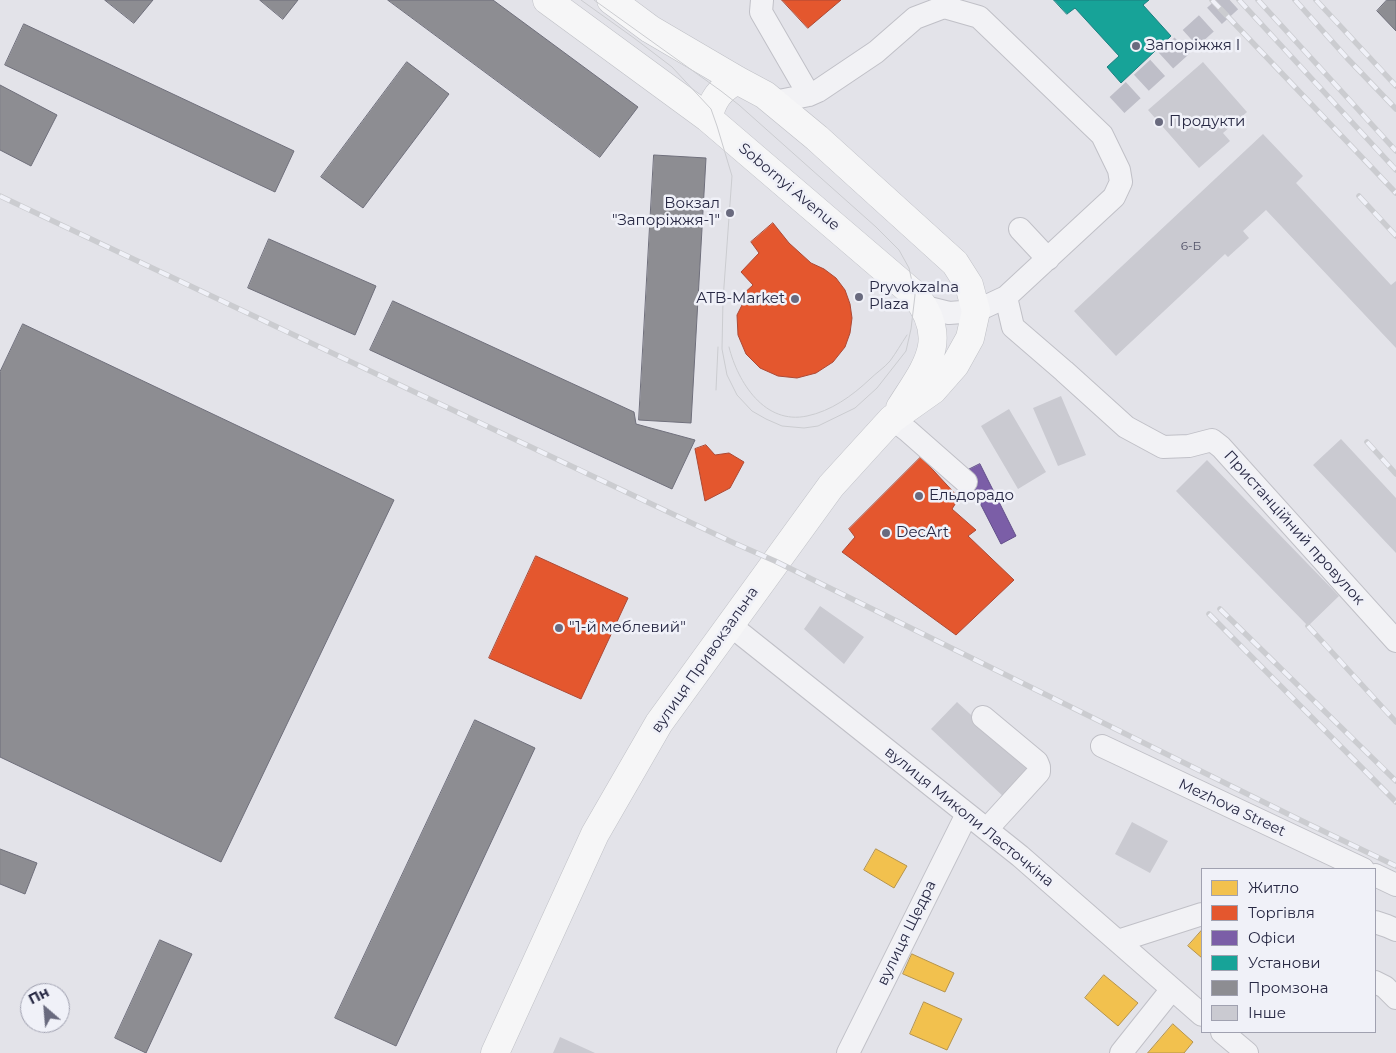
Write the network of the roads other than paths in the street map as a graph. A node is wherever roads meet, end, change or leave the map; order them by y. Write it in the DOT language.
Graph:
graph roads {
  1 [pos="547,0"];
  2 [pos="611,0"];
  3 [pos="762,0"];
  4 [pos="737,80"];
  5 [pos="809,95"];
  6 [pos="774,102"];
  7 [pos="708,118"];
  8 [pos="1020,229"];
  9 [pos="1048,259"];
  10 [pos="1006,298"];
  11 [pos="925,307"];
  12 [pos="976,311"];
  13 [pos="892,420"];
  14 [pos="966,482"];
  15 [pos="730,625"];
  16 [pos="1396,641"];
  17 [pos="983,716"];
  18 [pos="1102,746"];
  19 [pos="967,814"];
  20 [pos="987,829"];
  21 [pos="1360,868"];
  22 [pos="1376,875"];
  23 [pos="1396,885"];
  24 [pos="1201,915"];
  25 [pos="1376,922"];
  26 [pos="1396,930"];
  27 [pos="1118,941"];
  28 [pos="1376,982"];
  29 [pos="1172,989"];
  30 [pos="1396,998"];
  31 [pos="1201,1014"];
  32 [pos="1223,1033"];
  33 [pos="495,1053"];
  34 [pos="848,1053"];
  35 [pos="1121,1053"];
  36 [pos="1247,1053"];
  1 -- 7 [label="main road, Sobornyi Avenue"];
  2 -- 4 [label="main road"];
  3 -- 5 [label="street"];
  4 -- 6 [label="main road"];
  4 -- 7 [label="main road"];
  5 -- 6 [label="street"];
  5 -- 9 [label="street"];
  6 -- 12 [label="main road"];
  7 -- 11 [label="main road, Sobornyi Avenue"];
  8 -- 9 [label="street"];
  9 -- 10 [label="street"];
  10 -- 12 [label="street"];
  10 -- 16 [label="street, Пристанційний провулок"];
  11 -- 12 [label="street"];
  11 -- 13 [label="main road, Sobornyi Avenue"];
  12 -- 13 [label="main road, вулиця Привокзальна"];
  13 -- 14 [label="street"];
  13 -- 15 [label="main road, вулиця Привокзальна"];
  15 -- 19 [label="street, вулиця Миколи Ласточкіна"];
  15 -- 33 [label="main road, вулиця Привокзальна"];
  17 -- 20 [label="street"];
  18 -- 21 [label="street, Mezhova Street"];
  19 -- 20 [label="street, вулиця Миколи Ласточкіна"];
  19 -- 34 [label="street, вулиця Щедра"];
  20 -- 27 [label="street, вулиця Миколи Ласточкіна"];
  22 -- 23 [label="street"];
  24 -- 27 [label="street"];
  25 -- 26 [label="street"];
  27 -- 29 [label="street, вулиця Миколи Ласточкіна"];
  28 -- 30 [label="street"];
  29 -- 31 [label="street, вулиця Миколи Ласточкіна"];
  29 -- 35 [label="street"];
  32 -- 36 [label="street"];
}
